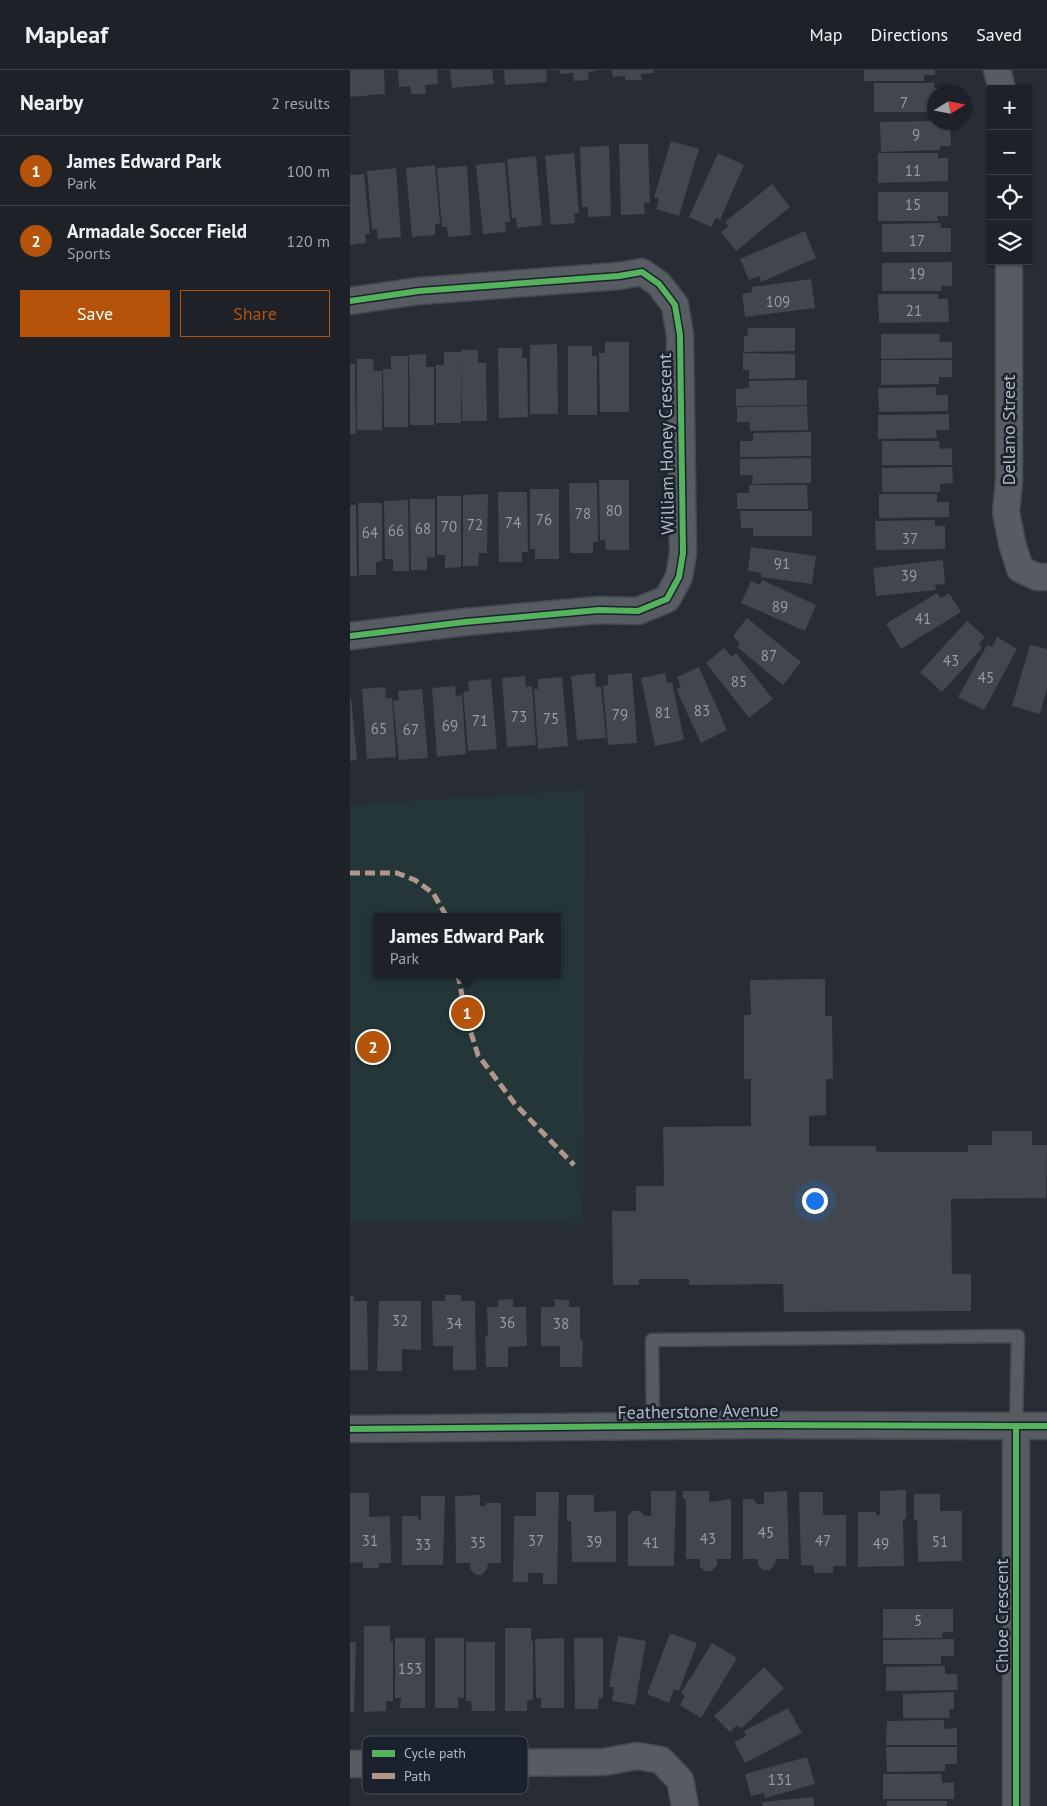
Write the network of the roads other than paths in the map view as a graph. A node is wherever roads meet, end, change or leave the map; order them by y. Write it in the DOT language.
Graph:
graph roads {
  1 [pos="997,70"];
  2 [pos="1001,85"];
  3 [pos="1009,265"];
  4 [pos="350,301"];
  5 [pos="1047,577"];
  6 [pos="350,636"];
  7 [pos="1016,1426"];
  8 [pos="1047,1426"];
  9 [pos="653,1427"];
  10 [pos="350,1429"];
  11 [pos="528,1763"];
  12 [pos="685,1806"];
  13 [pos="1016,1806"];
  1 -- 2 [label="street"];
  3 -- 5 [label="street, Dellano Street"];
  4 -- 6 [label="street, William Honey Crescent"];
  7 -- 8 [label="street, Featherstone Avenue"];
  7 -- 9 [label="street, Featherstone Avenue"];
  7 -- 9 [label="lane"];
  7 -- 13 [label="street, Chloe Crescent"];
  9 -- 10 [label="street, Featherstone Avenue"];
  11 -- 12 [label="street"];
}
